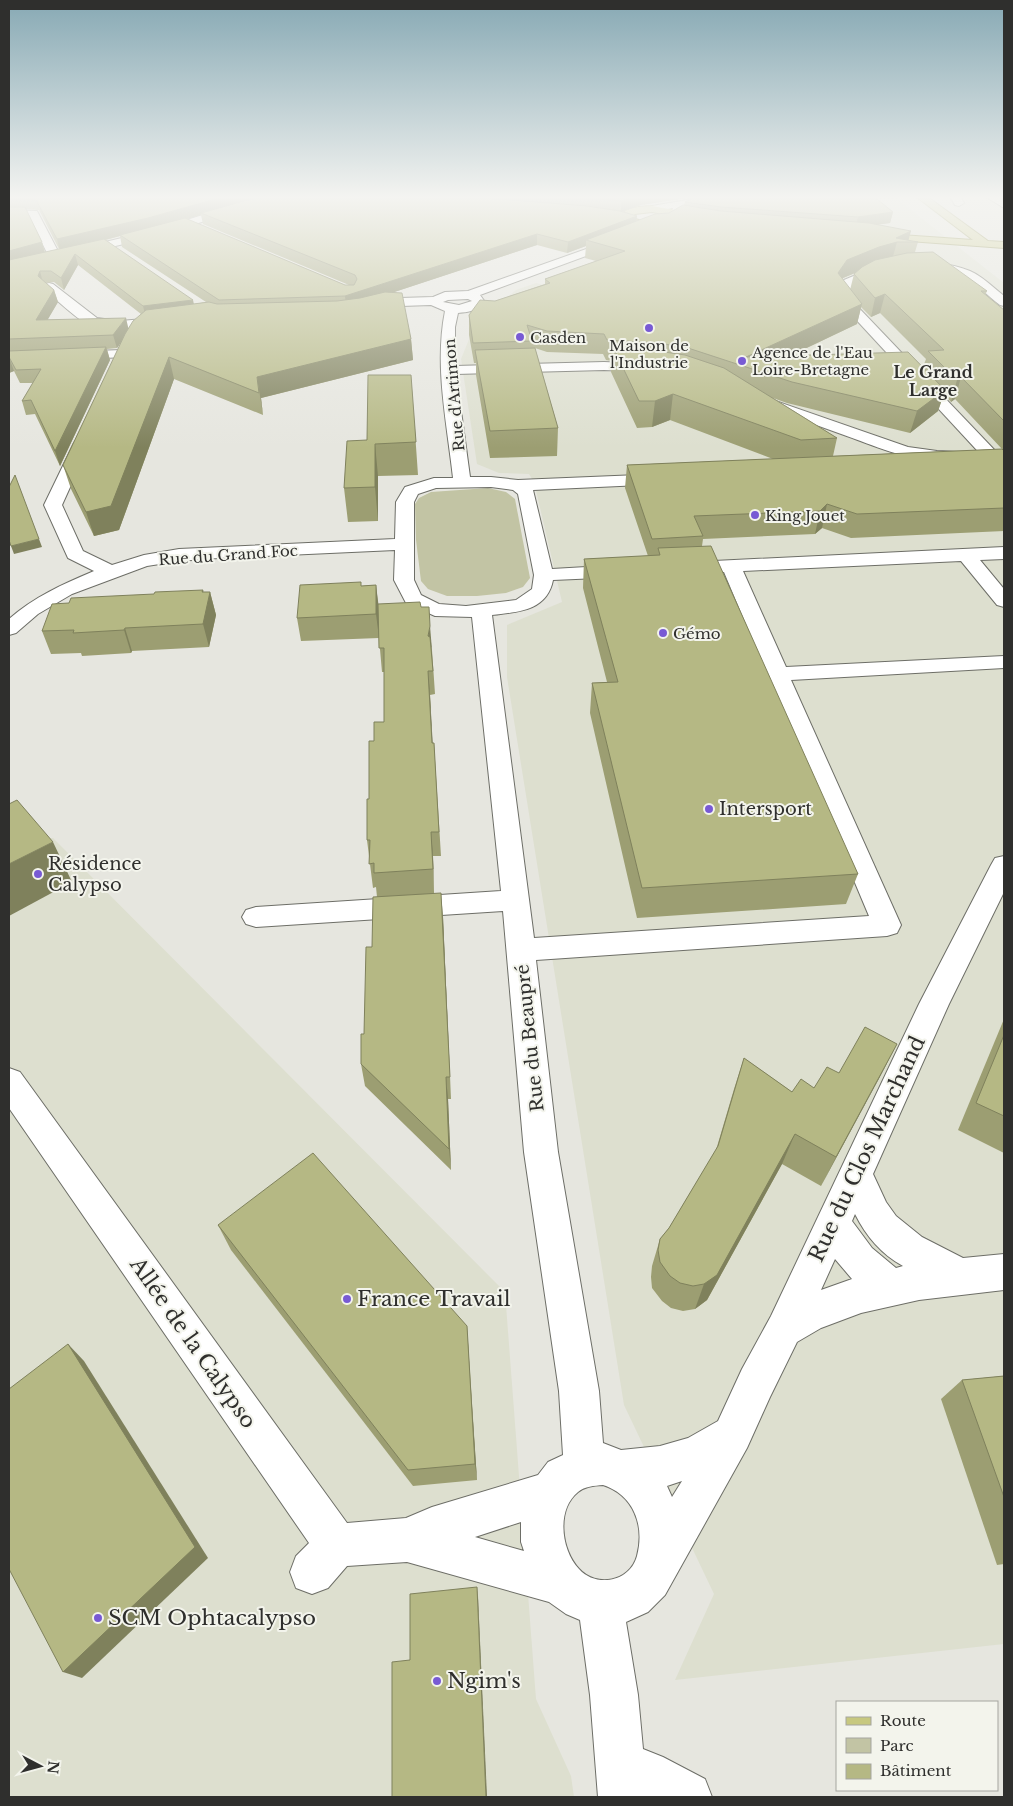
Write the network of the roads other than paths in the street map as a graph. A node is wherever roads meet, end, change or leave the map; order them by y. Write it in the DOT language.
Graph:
graph roads {
  1 [pos="513,279"];
  2 [pos="856,279"];
  3 [pos="974,279"];
  4 [pos="49,288"];
  5 [pos="470,295"];
  6 [pos="436,301"];
  7 [pos="1004,302"];
  8 [pos="452,309"];
  9 [pos="356,313"];
  10 [pos="185,319"];
  11 [pos="147,324"];
  12 [pos="122,354"];
  13 [pos="9,358"];
  14 [pos="660,368"];
  15 [pos="449,370"];
  16 [pos="114,372"];
  17 [pos="745,395"];
  18 [pos="90,426"];
  19 [pos="990,454"];
  20 [pos="937,456"];
  21 [pos="910,469"];
  22 [pos="1004,469"];
  23 [pos="681,478"];
  24 [pos="462,482"];
  25 [pos="518,485"];
  26 [pos="405,544"];
  27 [pos="1004,554"];
  28 [pos="967,556"];
  29 [pos="731,566"];
  30 [pos="693,568"];
  31 [pos="637,570"];
  32 [pos="110,572"];
  33 [pos="544,575"];
  34 [pos="1004,601"];
  35 [pos="482,610"];
  36 [pos="9,630"];
  37 [pos="1004,662"];
  38 [pos="778,674"];
  39 [pos="1004,865"];
  40 [pos="516,900"];
  41 [pos="256,917"];
  42 [pos="521,950"];
  43 [pos="9,1082"];
  44 [pos="856,1175"];
  45 [pos="832,1223"];
  46 [pos="1004,1272"];
  47 [pos="962,1276"];
  48 [pos="897,1287"];
  49 [pos="784,1329"];
  50 [pos="733,1434"];
  51 [pos="603,1468"];
  52 [pos="552,1492"];
  53 [pos="407,1540"];
  54 [pos="658,1562"];
  55 [pos="580,1593"];
  56 [pos="621,1782"];
  57 [pos="687,1797"];
  1 -- 5 [label="street"];
  2 -- 19 [label="street"];
  3 -- 7 [label="street"];
  4 -- 11 [label="street"];
  5 -- 6 [label="street"];
  5 -- 8 [label="street"];
  6 -- 8 [label="street"];
  6 -- 9 [label="street"];
  8 -- 15 [label="street, Rue d'Artimon"];
  10 -- 11 [label="street"];
  11 -- 12 [label="street"];
  12 -- 13 [label="street"];
  12 -- 16 [label="street"];
  14 -- 15 [label="street"];
  15 -- 24 [label="street, Rue d'Artimon"];
  17 -- 20 [label="street"];
  18 -- 32 [label="street"];
  19 -- 20 [label="street"];
  19 -- 22 [label="street"];
  20 -- 21 [label="street"];
  23 -- 25 [label="street"];
  24 -- 25 [label="street"];
  24 -- 26 [label="street"];
  25 -- 33 [label="street"];
  26 -- 32 [label="street, Rue du Grand Foc"];
  26 -- 35 [label="street"];
  27 -- 28 [label="street"];
  28 -- 29 [label="street"];
  28 -- 34 [label="street"];
  29 -- 30 [label="street"];
  29 -- 38 [label="street"];
  31 -- 33 [label="street"];
  32 -- 36 [label="street, Rue du Grand Foc"];
  33 -- 35 [label="street"];
  35 -- 40 [label="street, Rue du Beaupré"];
  37 -- 38 [label="street"];
  38 -- 42 [label="street"];
  39 -- 44 [label="street, Rue du Clos Marchand"];
  40 -- 41 [label="street"];
  40 -- 42 [label="street, Rue du Beaupré"];
  42 -- 51 [label="street, Rue du Beaupré"];
  43 -- 53 [label="street, Allée de la Calypso"];
  44 -- 45 [label="street, Rue du Clos Marchand"];
  44 -- 47 [label="street"];
  45 -- 48 [label="street"];
  45 -- 49 [label="street, Rue du Clos Marchand"];
  46 -- 47 [label="street"];
  47 -- 48 [label="street"];
  48 -- 49 [label="street"];
  49 -- 50 [label="street, Rue du Clos Marchand"];
  50 -- 51 [label="street"];
  50 -- 54 [label="street, Rue du Clos Marchand"];
  51 -- 52 [label="street"];
  51 -- 54 [label="street"];
  52 -- 53 [label="street, Allée de la Calypso"];
  52 -- 55 [label="street"];
  53 -- 55 [label="street, Allée de la Calypso"];
  54 -- 55 [label="street"];
  55 -- 56 [label="street"];
  56 -- 57 [label="street"];
}
